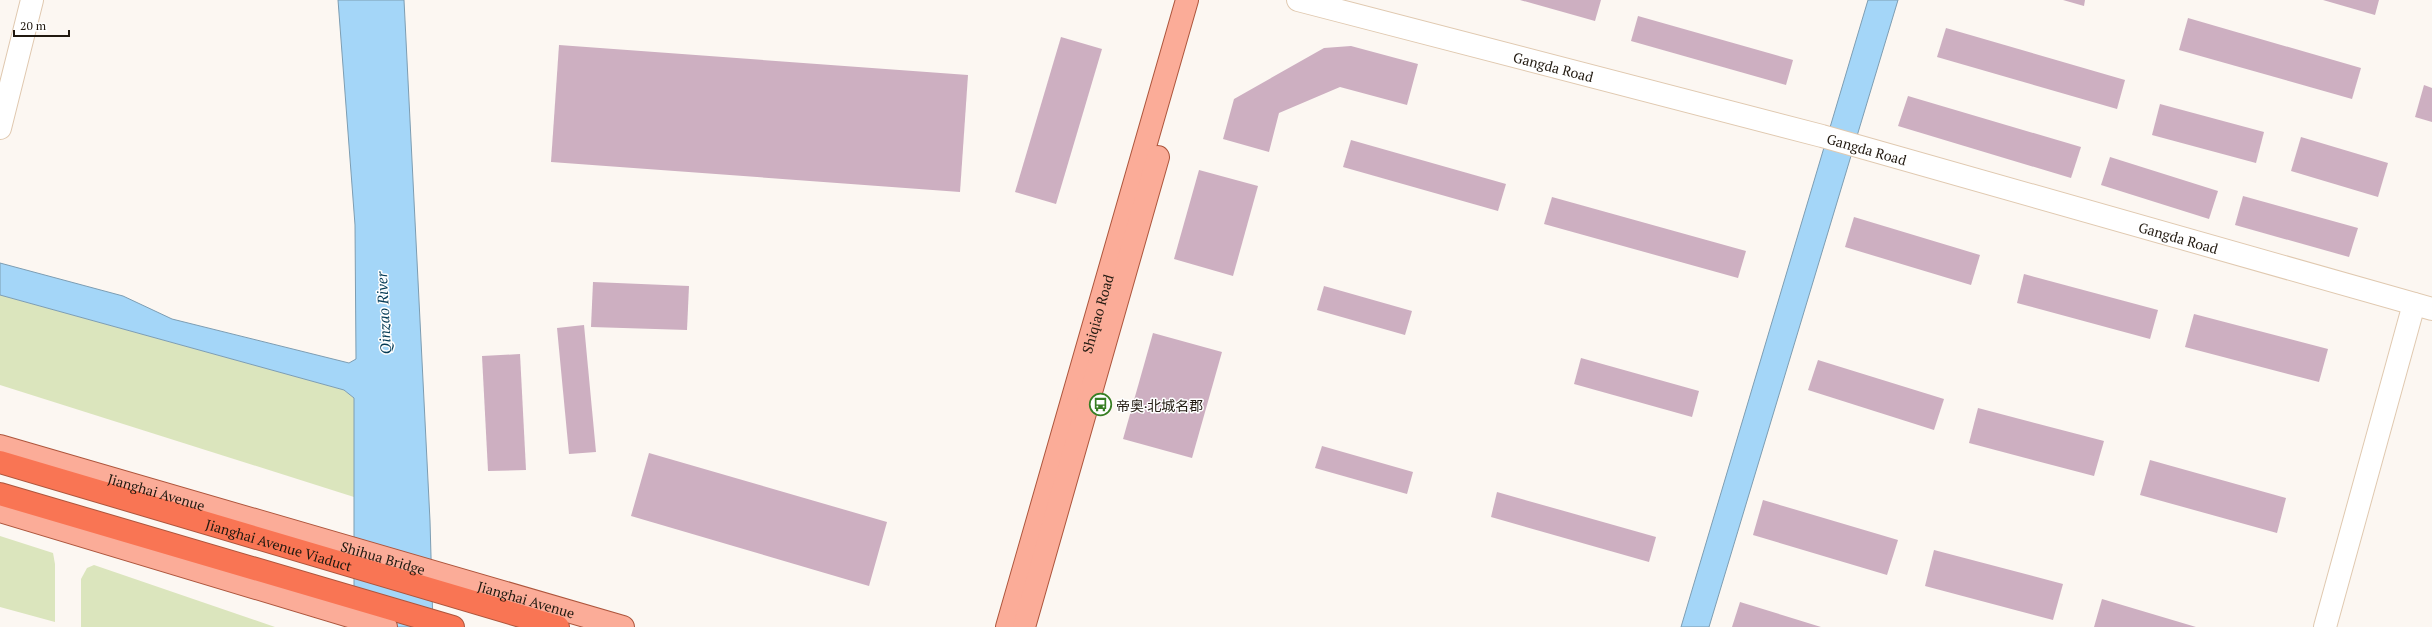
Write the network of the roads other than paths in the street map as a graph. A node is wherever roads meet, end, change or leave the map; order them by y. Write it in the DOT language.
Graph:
graph roads {
  1 [pos="32,0"];
  2 [pos="1187,0"];
  3 [pos="1202,0"];
  4 [pos="1298,0"];
  5 [pos="0,128"];
  6 [pos="2423,306"];
  7 [pos="0,446"];
  8 [pos="0,462"];
  9 [pos="0,494"];
  10 [pos="0,511"];
  11 [pos="314,536"];
  12 [pos="452,576"];
  13 [pos="386,627"];
  14 [pos="453,627"];
  15 [pos="558,627"];
  16 [pos="624,627"];
  17 [pos="1007,627"];
  18 [pos="1024,627"];
  19 [pos="2325,627"];
  1 -- 5 [label="street"];
  2 -- 17 [label="main road, Shiqiao Road"];
  3 -- 18 [label="main road, Shiqiao Road"];
  4 -- 6 [label="street, Gangda Road"];
  6 -- 19 [label="street"];
  7 -- 11 [label="main road, Jianghai Avenue"];
  8 -- 15 [label="highway, Jianghai Avenue Viaduct"];
  9 -- 14 [label="highway, Jianghai Avenue Viaduct"];
  10 -- 13 [label="main road"];
  11 -- 12 [label="main road, Shihua Bridge"];
  12 -- 16 [label="main road, Jianghai Avenue"];
}
